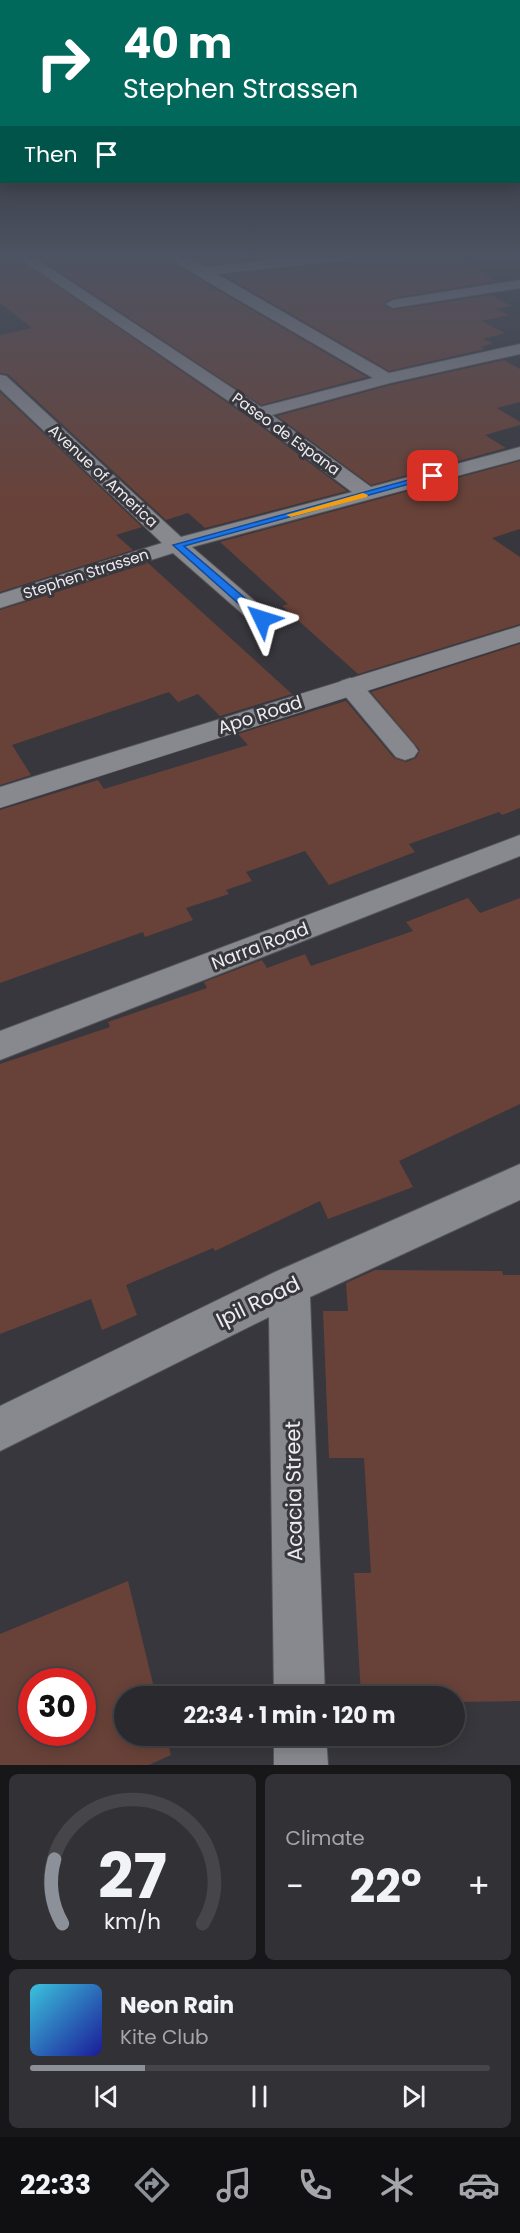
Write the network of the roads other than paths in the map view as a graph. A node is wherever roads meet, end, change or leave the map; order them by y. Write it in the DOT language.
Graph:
graph roads {
  1 [pos="146,338"];
  2 [pos="316,338"];
  3 [pos="520,349"];
  4 [pos="387,379"];
  5 [pos="0,380"];
  6 [pos="258,413"];
  7 [pos="520,453"];
  8 [pos="368,494"];
  9 [pos="177,545"];
  10 [pos="0,601"];
  11 [pos="262,619"];
  12 [pos="520,634"];
  13 [pos="350,686"];
  14 [pos="405,751"];
  15 [pos="0,798"];
  16 [pos="519,847"];
  17 [pos="0,1046"];
  18 [pos="520,1181"];
  19 [pos="289,1286"];
  20 [pos="0,1429"];
  21 [pos="300,1686"];
  22 [pos="300,1746"];
  23 [pos="301,1765"];
  1 -- 6 [label="street, Paseo de Espana"];
  2 -- 4 [label="street"];
  3 -- 4 [label="street"];
  4 -- 6 [label="street"];
  5 -- 9 [label="street, Avenue of America"];
  6 -- 8 [label="street, Paseo de Espana"];
  7 -- 8 [label="street, Stephen Strassen"];
  8 -- 9 [label="street, Stephen Strassen"];
  9 -- 10 [label="street, Stephen Strassen"];
  9 -- 11 [label="street, Avenue of America"];
  12 -- 13 [label="street, Apo Road"];
  13 -- 14 [label="street"];
  13 -- 15 [label="street, Apo Road"];
  16 -- 17 [label="street, Narra Road"];
  18 -- 19 [label="street, Ipil Road"];
  19 -- 20 [label="street, Ipil Road"];
  19 -- 21 [label="street, Acacia Street"];
  22 -- 23 [label="street"];
}
